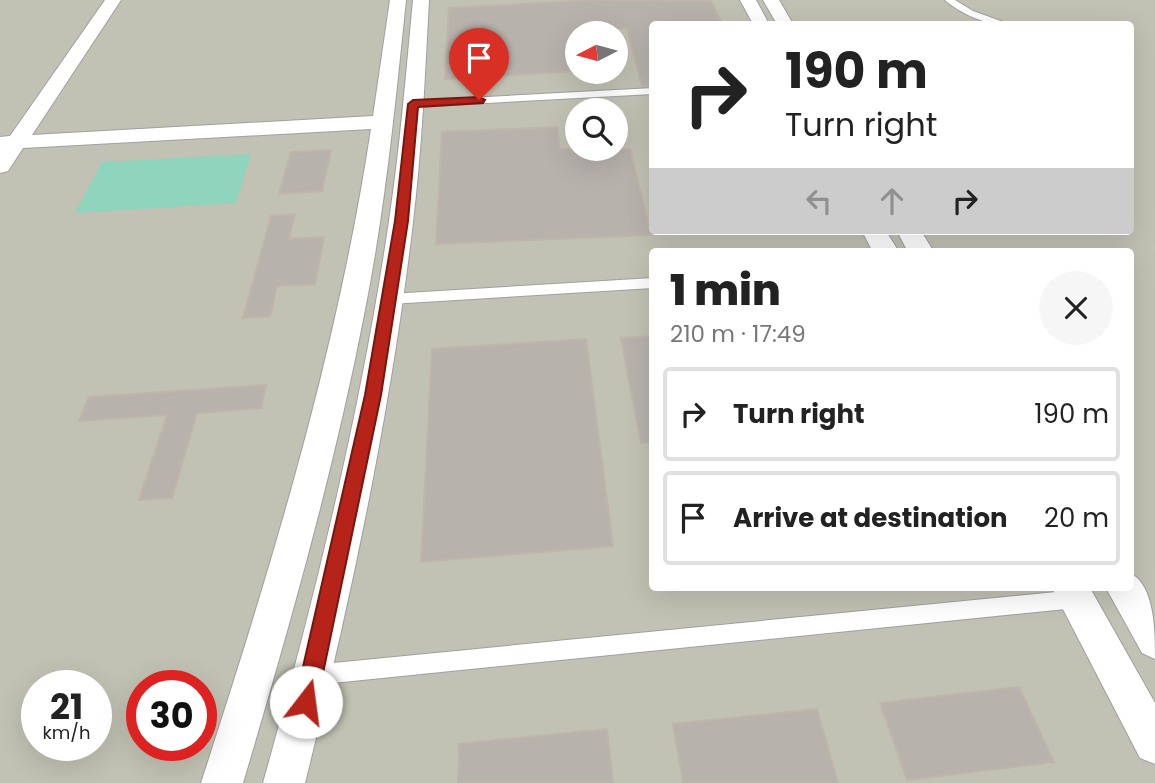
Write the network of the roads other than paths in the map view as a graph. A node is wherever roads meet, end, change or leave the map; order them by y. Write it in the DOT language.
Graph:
graph roads {
  1 [pos="113,0"];
  2 [pos="398,0"];
  3 [pos="421,0"];
  4 [pos="748,0"];
  5 [pos="771,0"];
  6 [pos="949,0"];
  7 [pos="759,21"];
  8 [pos="783,21"];
  9 [pos="995,21"];
  10 [pos="649,91"];
  11 [pos="413,104"];
  12 [pos="383,122"];
  13 [pos="8,142"];
  14 [pos="0,166"];
  15 [pos="649,283"];
  16 [pos="390,299"];
  17 [pos="1126,591"];
  18 [pos="1073,593"];
  19 [pos="1155,640"];
  20 [pos="313,675"];
  21 [pos="1155,743"];
  22 [pos="222,783"];
  23 [pos="284,783"];
  1 -- 13 [label="street"];
  2 -- 12 [label="street"];
  3 -- 11 [label="street"];
  4 -- 7 [label="street"];
  5 -- 8 [label="street"];
  6 -- 9 [label="lane"];
  10 -- 11 [label="lane"];
  11 -- 16 [label="street"];
  12 -- 13 [label="street"];
  12 -- 22 [label="street"];
  13 -- 14 [label="street"];
  15 -- 16 [label="lane"];
  16 -- 20 [label="street"];
  17 -- 19 [label="street"];
  18 -- 20 [label="lane"];
  18 -- 21 [label="street"];
  20 -- 23 [label="street"];
}
